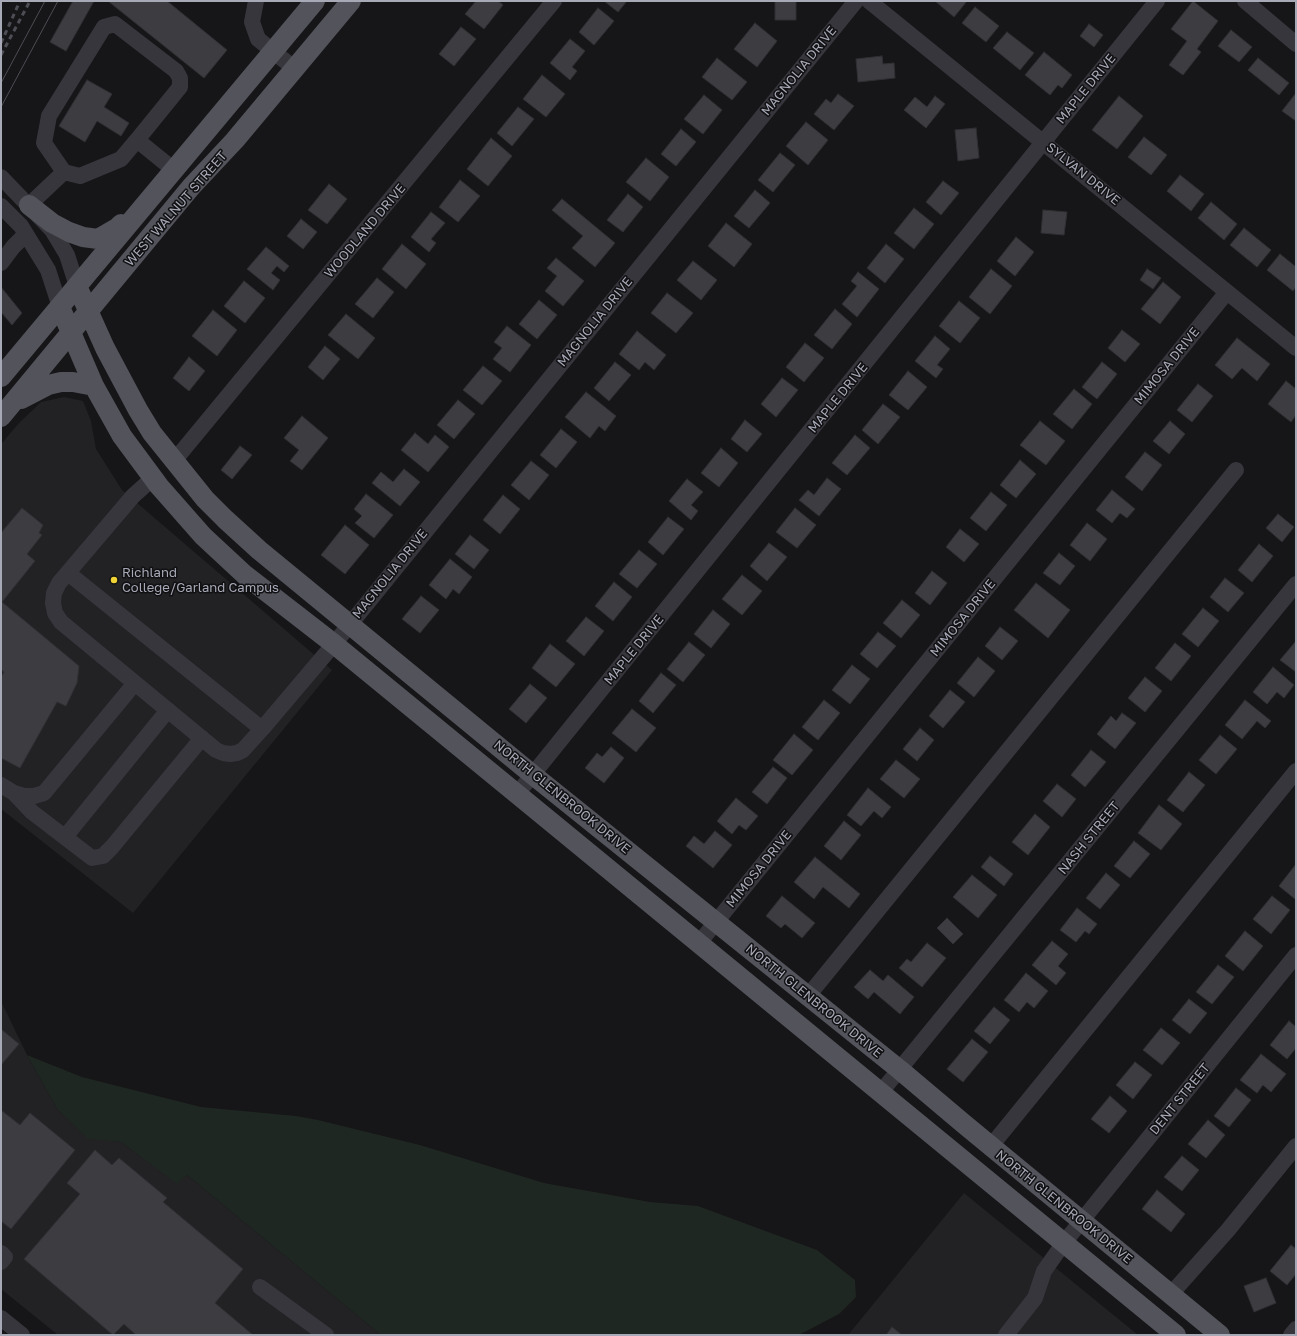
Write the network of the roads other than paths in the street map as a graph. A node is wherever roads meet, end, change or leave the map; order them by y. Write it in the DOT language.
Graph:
graph roads {
  1 [pos="256,1"];
  2 [pos="315,1"];
  3 [pos="351,1"];
  4 [pos="554,1"];
  5 [pos="856,1"];
  6 [pos="869,1"];
  7 [pos="1157,1"];
  8 [pos="1245,1"];
  9 [pos="1296,44"];
  10 [pos="273,52"];
  11 [pos="295,69"];
  12 [pos="136,140"];
  13 [pos="1043,142"];
  14 [pos="174,170"];
  15 [pos="64,172"];
  16 [pos="1,177"];
  17 [pos="29,205"];
  18 [pos="1,206"];
  19 [pos="26,234"];
  20 [pos="1,263"];
  21 [pos="78,286"];
  22 [pos="1227,292"];
  23 [pos="60,307"];
  24 [pos="88,312"];
  25 [pos="70,334"];
  26 [pos="1296,348"];
  27 [pos="1,376"];
  28 [pos="94,386"];
  29 [pos="6,412"];
  30 [pos="174,461"];
  31 [pos="1236,470"];
  32 [pos="153,478"];
  33 [pos="68,572"];
  34 [pos="1296,584"];
  35 [pos="350,624"];
  36 [pos="334,644"];
  37 [pos="135,683"];
  38 [pos="168,710"];
  39 [pos="262,729"];
  40 [pos="202,738"];
  41 [pos="1296,771"];
  42 [pos="533,775"];
  43 [pos="8,789"];
  44 [pos="517,794"];
  45 [pos="65,837"];
  46 [pos="716,922"];
  47 [pos="698,944"];
  48 [pos="1296,955"];
  49 [pos="808,996"];
  50 [pos="900,1070"];
  51 [pos="881,1092"];
  52 [pos="991,1146"];
  53 [pos="1296,1146"];
  54 [pos="1082,1221"];
  55 [pos="1063,1244"];
  56 [pos="1,1253"];
  57 [pos="1,1262"];
  58 [pos="260,1287"];
  59 [pos="1171,1294"];
  60 [pos="1,1318"];
  61 [pos="1296,1329"];
  62 [pos="22,1335"];
  63 [pos="326,1335"];
  64 [pos="1006,1335"];
  65 [pos="1176,1335"];
  66 [pos="1220,1335"];
  67 [pos="1291,1335"];
  1 -- 10 [label="street"];
  2 -- 10 [label="main road, WEST WALNUT STREET"];
  3 -- 11 [label="main road, WEST WALNUT STREET"];
  4 -- 30 [label="street, WOODLAND DRIVE"];
  5 -- 35 [label="street, MAGNOLIA DRIVE"];
  6 -- 13 [label="street, SYLVAN DRIVE"];
  7 -- 13 [label="street, MAPLE DRIVE"];
  8 -- 9 [label="street"];
  10 -- 11 [label="street"];
  10 -- 14 [label="main road, WEST WALNUT STREET"];
  11 -- 24 [label="main road, WEST WALNUT STREET"];
  12 -- 14 [label="street"];
  12 -- 15 [label="street"];
  12 -- 15 [label="street"];
  13 -- 22 [label="street, SYLVAN DRIVE"];
  13 -- 42 [label="street, MAPLE DRIVE"];
  14 -- 17 [label="main road"];
  14 -- 21 [label="main road, WEST WALNUT STREET"];
  15 -- 17 [label="street"];
  16 -- 17 [label="street, NORTH GLENBROOK DRIVE"];
  17 -- 21 [label="street, NORTH GLENBROOK DRIVE"];
  18 -- 19 [label="street, NORTH GLENBROOK DRIVE"];
  19 -- 20 [label="street"];
  19 -- 23 [label="street, NORTH GLENBROOK DRIVE"];
  21 -- 23 [label="main road, WEST WALNUT STREET"];
  21 -- 24 [label="main road, NORTH GLENBROOK DRIVE"];
  22 -- 26 [label="street, SYLVAN DRIVE"];
  22 -- 46 [label="street, MIMOSA DRIVE"];
  23 -- 25 [label="main road, NORTH GLENBROOK DRIVE"];
  23 -- 27 [label="main road, WEST WALNUT STREET"];
  24 -- 25 [label="main road, WEST WALNUT STREET"];
  24 -- 30 [label="main road, NORTH GLENBROOK DRIVE"];
  25 -- 28 [label="main road, NORTH GLENBROOK DRIVE"];
  25 -- 29 [label="main road, WEST WALNUT STREET"];
  28 -- 29 [label="main road"];
  28 -- 32 [label="main road, NORTH GLENBROOK DRIVE"];
  30 -- 35 [label="main road, NORTH GLENBROOK DRIVE"];
  31 -- 49 [label="street"];
  32 -- 33 [label="street"];
  32 -- 36 [label="main road, NORTH GLENBROOK DRIVE"];
  33 -- 37 [label="street"];
  33 -- 39 [label="street"];
  34 -- 50 [label="street, NASH STREET"];
  35 -- 36 [label="street, MAGNOLIA DRIVE"];
  35 -- 42 [label="main road, NORTH GLENBROOK DRIVE"];
  36 -- 39 [label="street, MAGNOLIA DRIVE"];
  36 -- 44 [label="main road, NORTH GLENBROOK DRIVE"];
  37 -- 38 [label="street"];
  37 -- 43 [label="street"];
  38 -- 40 [label="street"];
  38 -- 45 [label="street"];
  39 -- 40 [label="street, MAGNOLIA DRIVE"];
  40 -- 45 [label="street"];
  41 -- 52 [label="street"];
  42 -- 44 [label="street, MAPLE DRIVE"];
  42 -- 46 [label="main road, NORTH GLENBROOK DRIVE"];
  43 -- 45 [label="street"];
  44 -- 47 [label="main road, NORTH GLENBROOK DRIVE"];
  46 -- 47 [label="street, MIMOSA DRIVE"];
  46 -- 49 [label="main road, NORTH GLENBROOK DRIVE"];
  47 -- 51 [label="main road, NORTH GLENBROOK DRIVE"];
  48 -- 54 [label="street, DENT STREET"];
  49 -- 50 [label="main road, NORTH GLENBROOK DRIVE"];
  50 -- 51 [label="street, NASH STREET"];
  50 -- 52 [label="main road, NORTH GLENBROOK DRIVE"];
  51 -- 55 [label="main road, NORTH GLENBROOK DRIVE"];
  52 -- 54 [label="main road, NORTH GLENBROOK DRIVE"];
  53 -- 59 [label="street"];
  54 -- 55 [label="street, DENT STREET"];
  54 -- 59 [label="main road, NORTH GLENBROOK DRIVE"];
  55 -- 64 [label="street, DENT STREET"];
  55 -- 65 [label="main road, NORTH GLENBROOK DRIVE"];
  56 -- 57 [label="street"];
  58 -- 63 [label="street"];
  59 -- 66 [label="main road, NORTH GLENBROOK DRIVE"];
  60 -- 62 [label="street"];
  61 -- 67 [label="street"];
}
